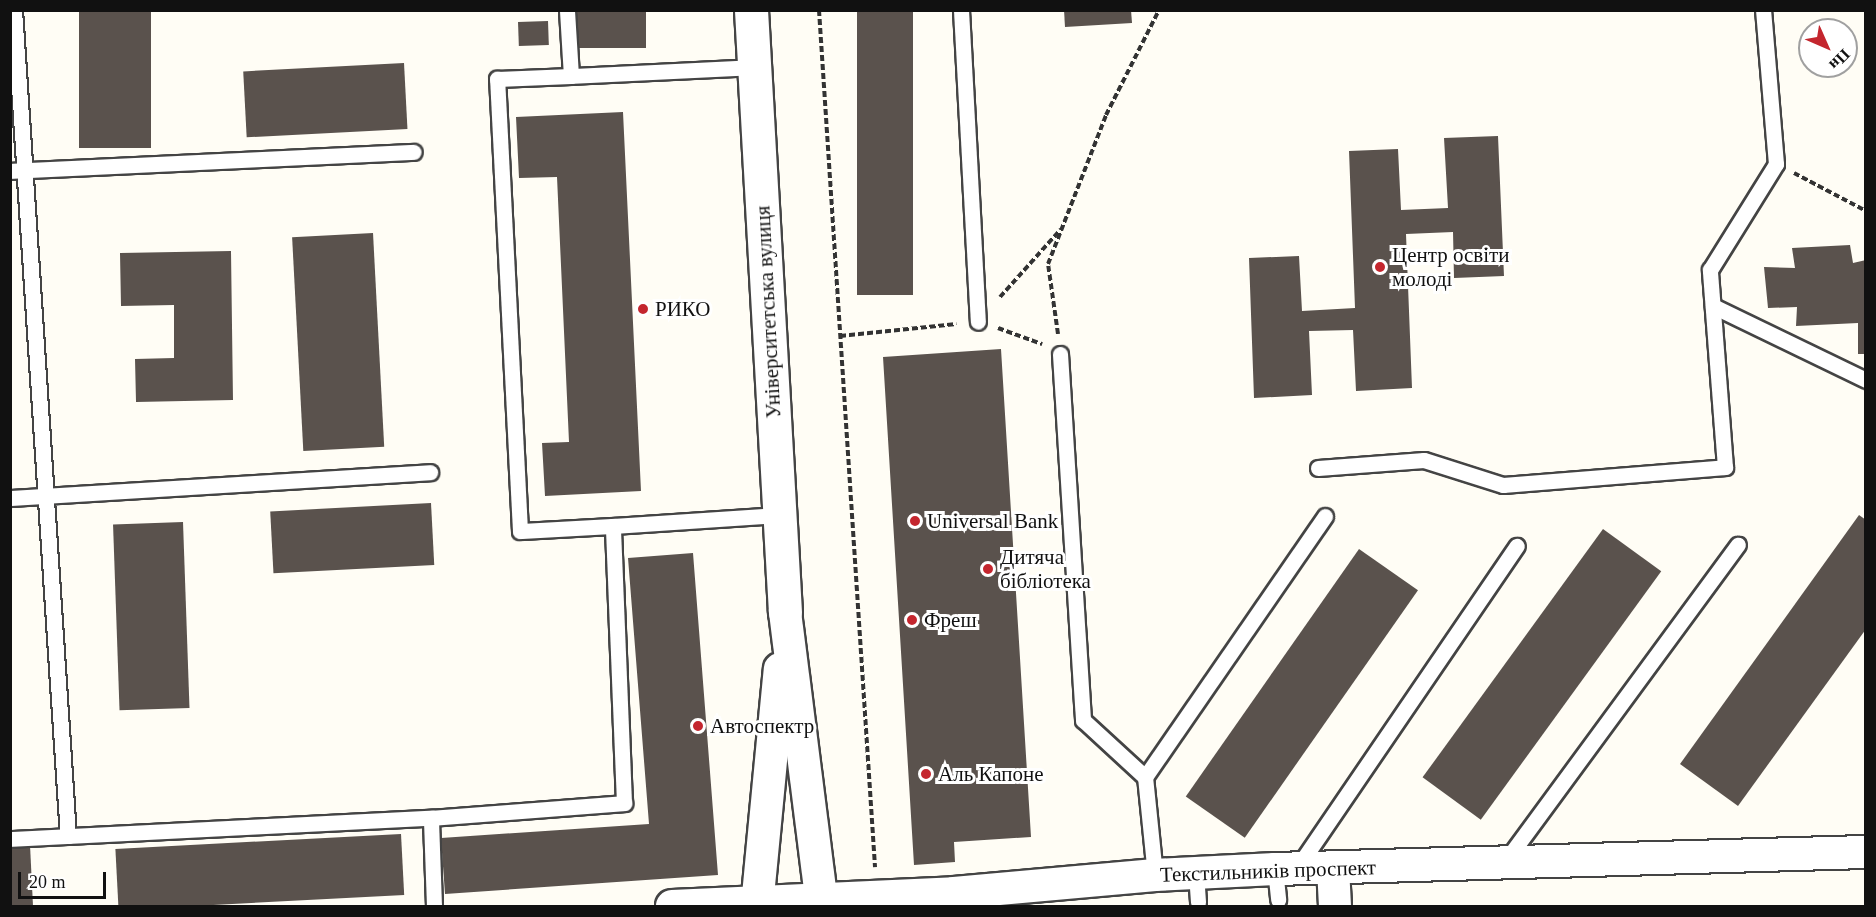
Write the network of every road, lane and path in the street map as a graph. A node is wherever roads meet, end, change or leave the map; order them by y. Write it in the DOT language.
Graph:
graph roads {
  1 [pos="14,10"];
  2 [pos="567,10"];
  3 [pos="752,10"];
  4 [pos="819,10"];
  5 [pos="961,10"];
  6 [pos="1159,10"];
  7 [pos="1762,10"];
  8 [pos="754,67"];
  9 [pos="572,76"];
  10 [pos="414,152"];
  11 [pos="1776,164"];
  12 [pos="17,171"];
  13 [pos="1866,211"];
  14 [pos="1062,227"];
  15 [pos="1713,306"];
  16 [pos="978,322"];
  17 [pos="840,336"];
  18 [pos="1060,354"];
  19 [pos="1866,380"];
  20 [pos="1318,468"];
  21 [pos="430,472"];
  22 [pos="45,496"];
  23 [pos="10,498"];
  24 [pos="779,514"];
  25 [pos="1325,516"];
  26 [pos="613,526"];
  27 [pos="1738,545"];
  28 [pos="1517,546"];
  29 [pos="785,612"];
  30 [pos="1145,777"];
  31 [pos="431,818"];
  32 [pos="68,836"];
  33 [pos="10,839"];
  34 [pos="1866,852"];
  35 [pos="1502,865"];
  36 [pos="1333,868"];
  37 [pos="1286,869"];
  38 [pos="1155,875"];
  39 [pos="877,897"];
  40 [pos="960,900"];
  41 [pos="1278,900"];
  42 [pos="822,903"];
  43 [pos="757,904"];
  44 [pos="434,906"];
  45 [pos="672,906"];
  46 [pos="1335,906"];
  1 -- 12 [label="lane"];
  2 -- 9 [label="lane"];
  3 -- 8 [label="street, Університетська вулиця"];
  4 -- 17 [label="path"];
  5 -- 16 [label="lane"];
  6 -- 14 [label="path"];
  7 -- 11 [label="lane"];
  8 -- 9 [label="lane"];
  8 -- 24 [label="street, Університетська вулиця"];
  9 -- 26 [label="lane"];
  10 -- 12 [label="lane"];
  11 -- 13 [label="path"];
  11 -- 15 [label="lane"];
  12 -- 22 [label="lane"];
  14 -- 16 [label="path"];
  14 -- 18 [label="path"];
  15 -- 19 [label="lane"];
  15 -- 20 [label="lane"];
  16 -- 17 [label="path"];
  16 -- 18 [label="path"];
  17 -- 39 [label="path"];
  18 -- 30 [label="lane"];
  21 -- 22 [label="lane"];
  22 -- 23 [label="lane"];
  22 -- 32 [label="lane"];
  24 -- 26 [label="lane"];
  24 -- 29 [label="street, Університетська вулиця"];
  25 -- 30 [label="lane"];
  26 -- 31 [label="lane"];
  27 -- 35 [label="lane"];
  28 -- 37 [label="lane"];
  29 -- 42 [label="street, Університетська вулиця"];
  29 -- 43 [label="street, Університетська вулиця"];
  30 -- 38 [label="lane"];
  31 -- 32 [label="lane"];
  31 -- 44 [label="lane"];
  32 -- 33 [label="lane"];
  34 -- 35 [label="street, Текстильників проспект"];
  35 -- 36 [label="street, Текстильників проспект"];
  36 -- 37 [label="street, Текстильників проспект"];
  36 -- 46 [label="street"];
  37 -- 38 [label="street, Текстильників проспект"];
  37 -- 41 [label="lane"];
  38 -- 40 [label="street, Текстильників проспект"];
  39 -- 40 [label="street, Текстильників проспект"];
  39 -- 42 [label="street, Текстильників проспект"];
  42 -- 43 [label="street, Текстильників проспект"];
  43 -- 45 [label="street, Текстильників проспект"];
}
